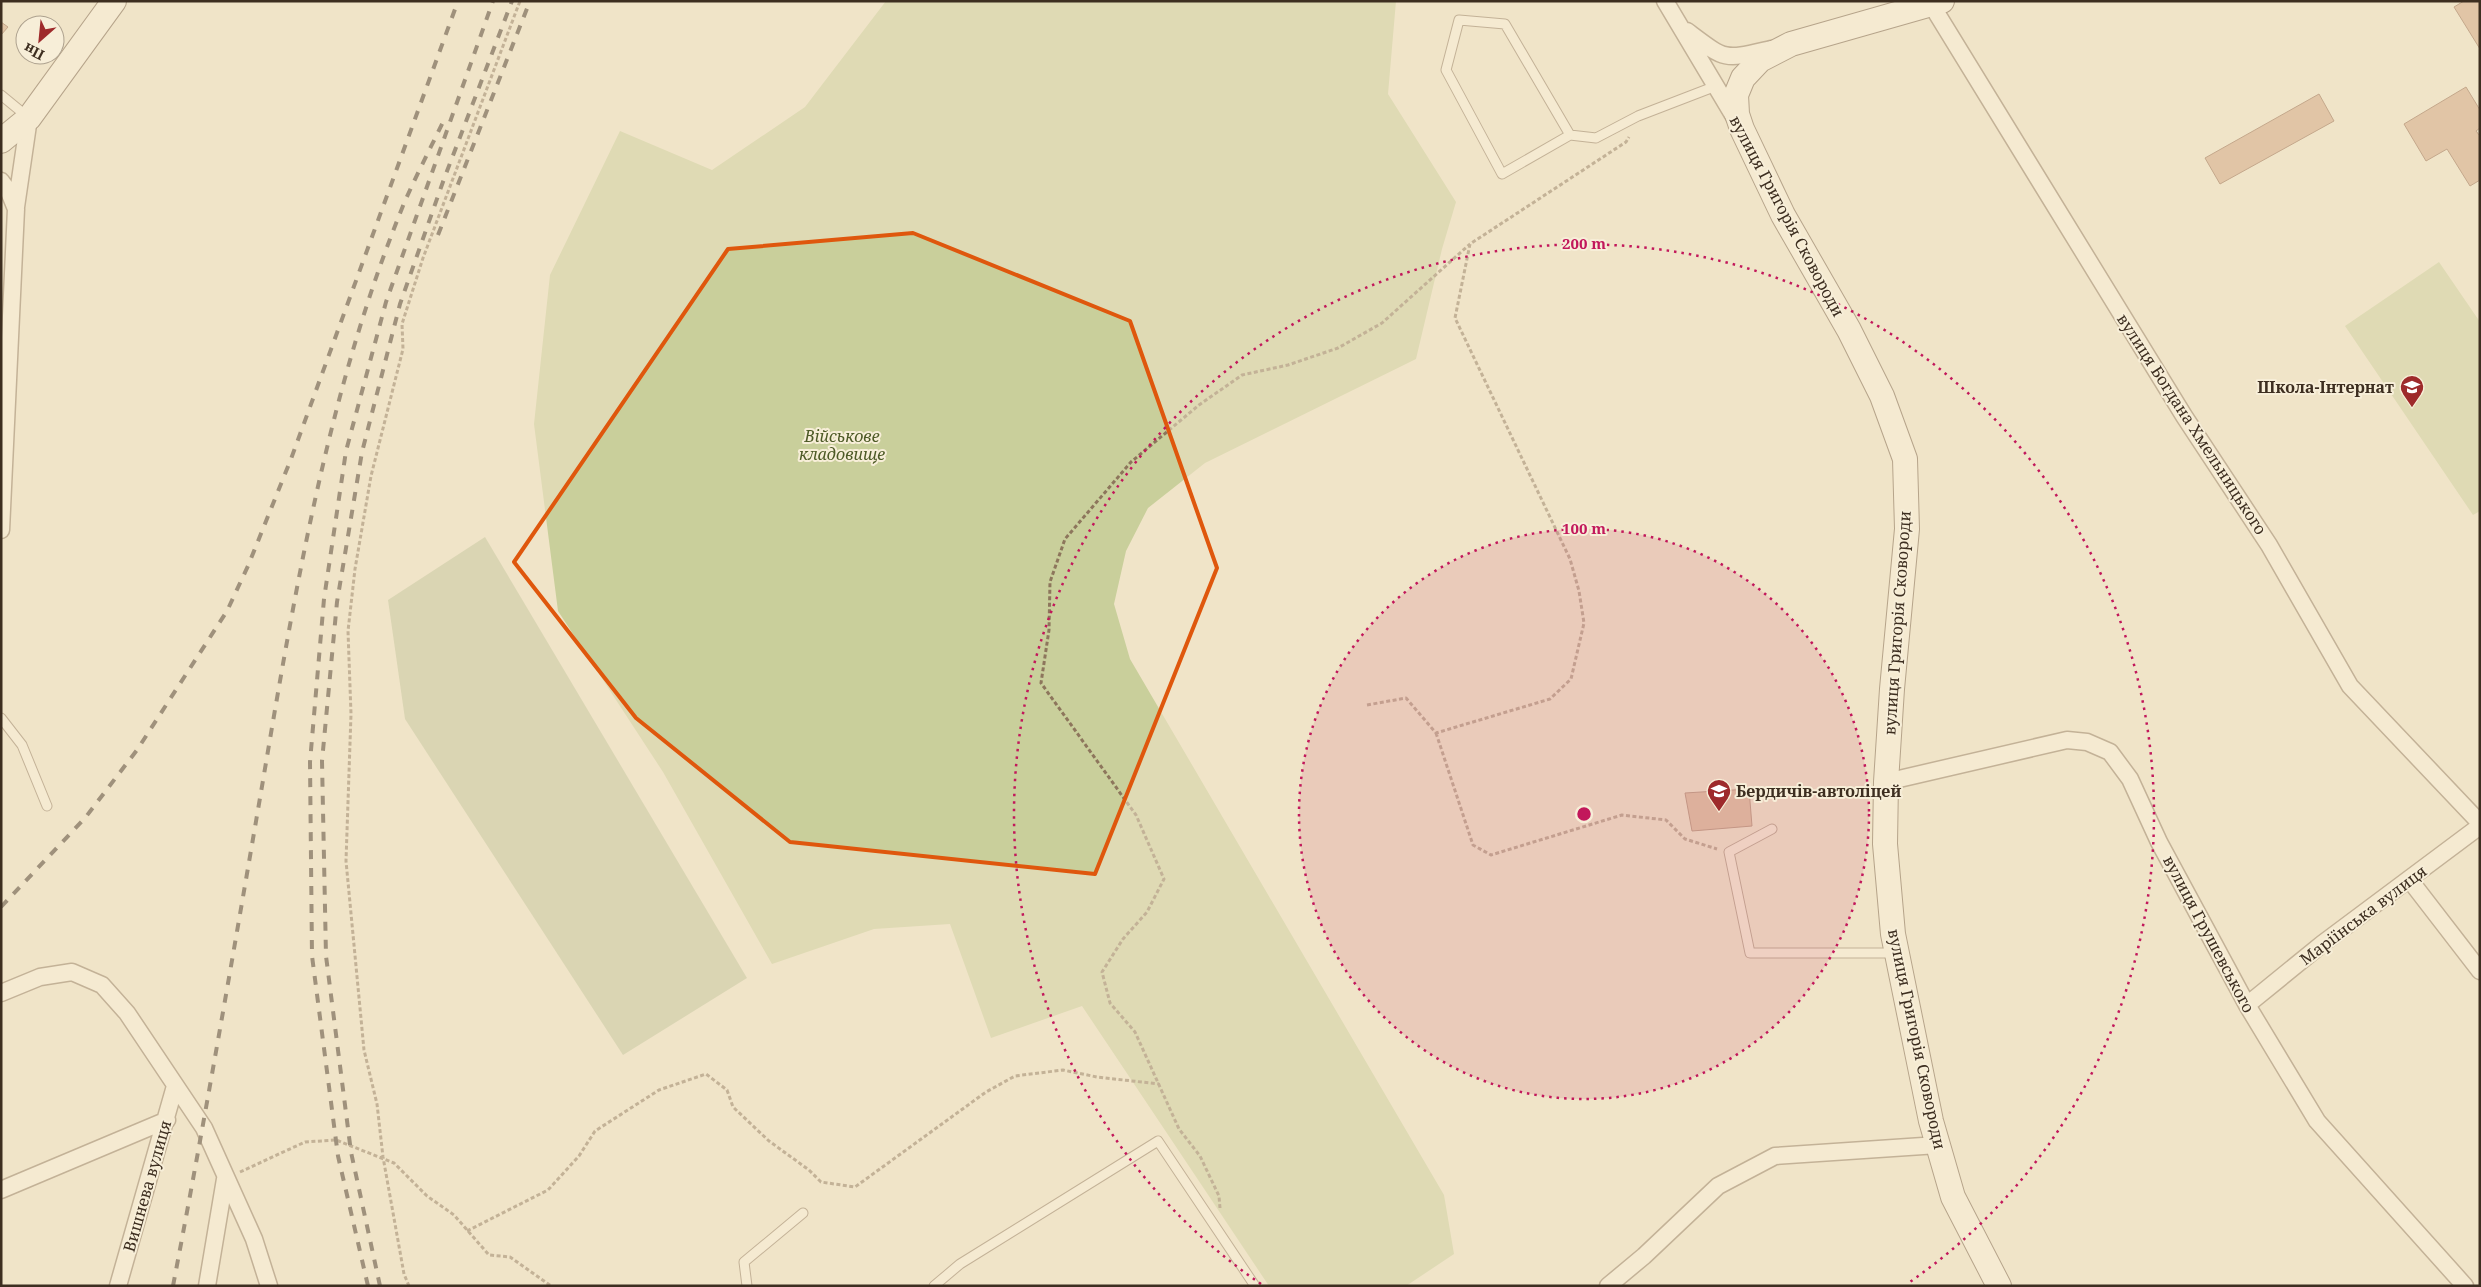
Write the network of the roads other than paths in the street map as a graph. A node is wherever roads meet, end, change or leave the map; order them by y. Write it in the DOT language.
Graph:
graph roads {
  1 [pos="114,1"];
  2 [pos="1666,1"];
  3 [pos="1936,3"];
  4 [pos="1680,26"];
  5 [pos="1791,44"];
  6 [pos="1716,86"];
  7 [pos="1,95"];
  8 [pos="29,118"];
  9 [pos="1742,129"];
  10 [pos="1570,135"];
  11 [pos="1,141"];
  12 [pos="1,181"];
  13 [pos="16,210"];
  14 [pos="8,238"];
  15 [pos="1,530"];
  16 [pos="1,718"];
  17 [pos="1886,782"];
  18 [pos="47,806"];
  19 [pos="2480,825"];
  20 [pos="1772,830"];
  21 [pos="2409,879"];
  22 [pos="1897,953"];
  23 [pos="2480,971"];
  24 [pos="1,993"];
  25 [pos="2246,1005"];
  26 [pos="176,1086"];
  27 [pos="167,1120"];
  28 [pos="1938,1145"];
  29 [pos="225,1178"];
  30 [pos="1,1190"];
  31 [pos="803,1213"];
  32 [pos="118,1286"];
  33 [pos="207,1286"];
  34 [pos="269,1286"];
  35 [pos="747,1286"];
  36 [pos="934,1286"];
  37 [pos="1255,1286"];
  38 [pos="1608,1286"];
  39 [pos="1999,1286"];
  40 [pos="2465,1286"];
  1 -- 8 [label="main road"];
  2 -- 4 [label="street, вулиця Григорія Сковороди"];
  3 -- 5 [label="main road"];
  3 -- 19 [label="street, вулиця Богдана Хмельницького"];
  4 -- 5 [label="street"];
  4 -- 6 [label="street, вулиця Григорія Сковороди"];
  5 -- 9 [label="main road"];
  6 -- 9 [label="street, вулиця Григорія Сковороди"];
  6 -- 10 [label="lane"];
  7 -- 8 [label="lane"];
  8 -- 11 [label="main road"];
  8 -- 13 [label="street"];
  9 -- 17 [label="main road, вулиця Григорія Сковороди"];
  10 -- 10 [label="lane"];
  12 -- 13 [label="street"];
  13 -- 14 [label="street"];
  14 -- 15 [label="street"];
  16 -- 18 [label="lane"];
  17 -- 22 [label="main road, вулиця Григорія Сковороди"];
  17 -- 25 [label="street, вулиця Грушевського"];
  19 -- 21 [label="street, Маріїнська вулиця"];
  20 -- 22 [label="lane"];
  21 -- 23 [label="street"];
  21 -- 25 [label="street, Маріїнська вулиця"];
  22 -- 28 [label="main road, вулиця Григорія Сковороди"];
  24 -- 26 [label="street"];
  25 -- 40 [label="street, вулиця Грушевського"];
  26 -- 27 [label="street, Вишнева вулиця"];
  26 -- 29 [label="street"];
  27 -- 30 [label="street"];
  27 -- 32 [label="street, Вишнева вулиця"];
  28 -- 38 [label="street"];
  28 -- 39 [label="main road, вулиця Григорія Сковороди"];
  29 -- 33 [label="street"];
  29 -- 34 [label="street"];
  31 -- 35 [label="lane"];
  36 -- 37 [label="lane"];
}
